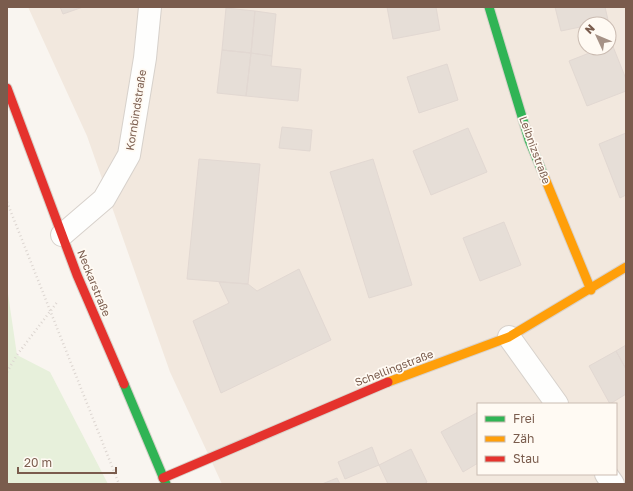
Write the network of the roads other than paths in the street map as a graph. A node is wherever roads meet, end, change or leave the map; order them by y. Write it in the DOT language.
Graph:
graph roads {
  1 [pos="150,7"];
  2 [pos="488,7"];
  3 [pos="7,88"];
  4 [pos="62,235"];
  5 [pos="626,267"];
  6 [pos="590,290"];
  7 [pos="510,337"];
  8 [pos="556,403"];
  9 [pos="607,475"];
  10 [pos="165,481"];
  11 [pos="613,484"];
  1 -- 4 [label="street, Kornbindstraße"];
  2 -- 6 [label="street, Leibnizstraße"];
  3 -- 4 [label="street, Neckarstraße"];
  4 -- 10 [label="street, Neckarstraße"];
  5 -- 6 [label="street, Schellingstraße"];
  6 -- 7 [label="street, Schellingstraße"];
  7 -- 8 [label="street"];
  7 -- 10 [label="street, Schellingstraße"];
  9 -- 11 [label="street"];
}
